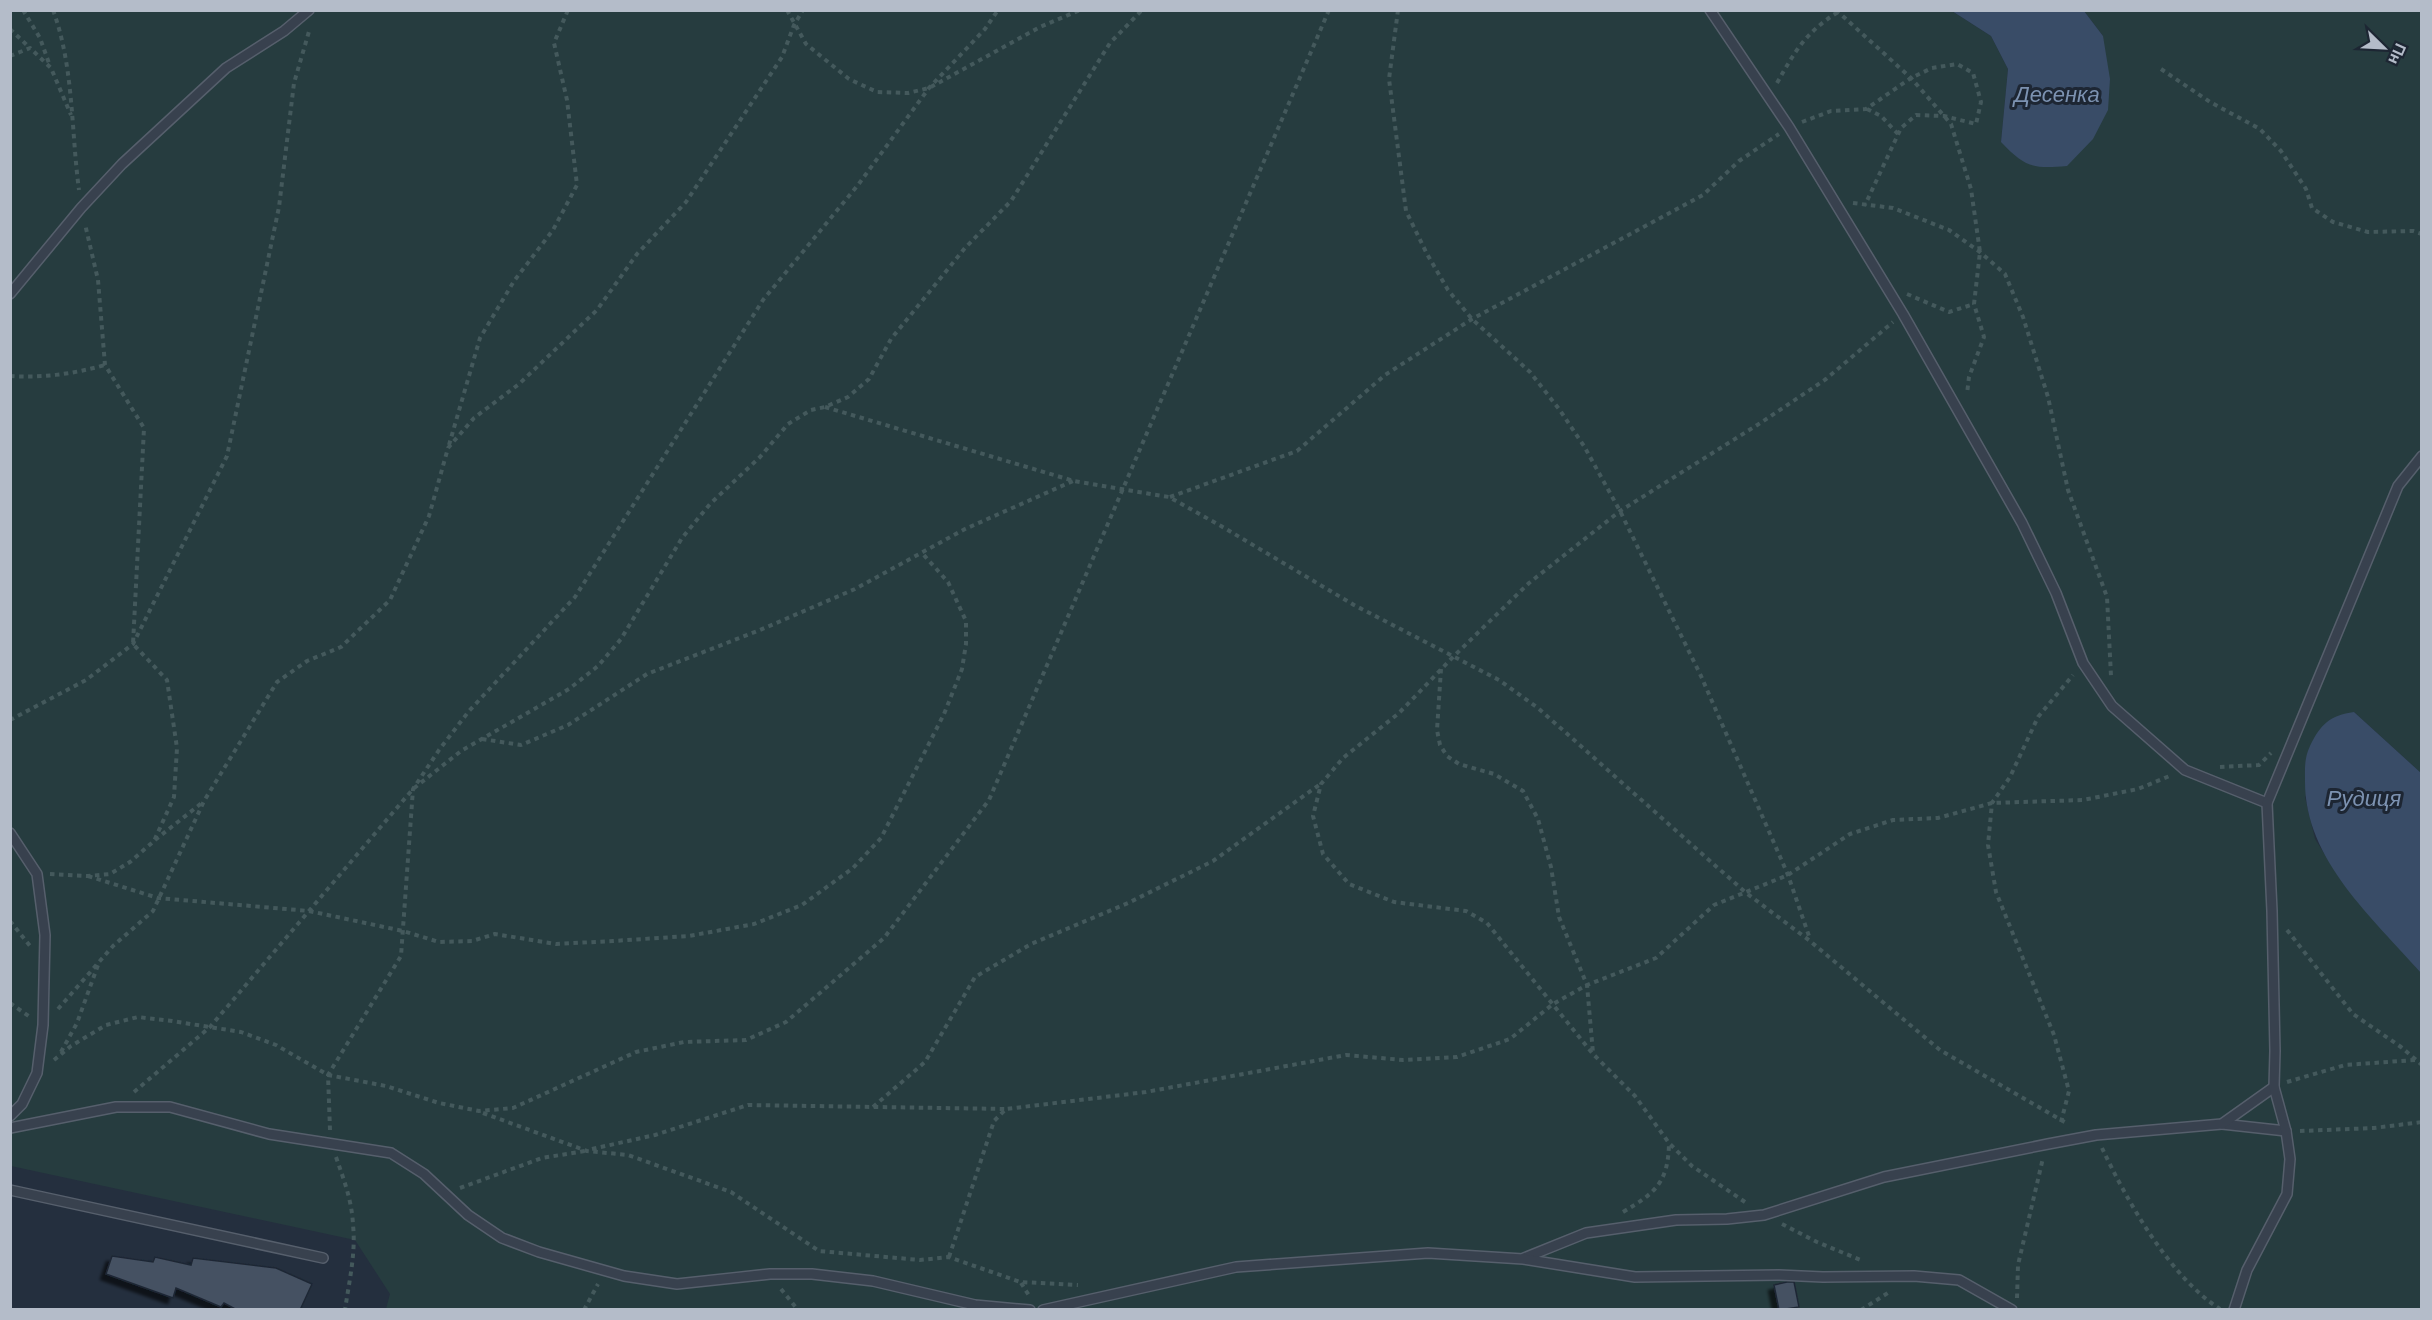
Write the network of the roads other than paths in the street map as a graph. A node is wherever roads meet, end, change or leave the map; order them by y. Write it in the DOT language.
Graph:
graph roads {
  1 [pos="309,10"];
  2 [pos="1710,10"];
  3 [pos="10,294"];
  4 [pos="2421,456"];
  5 [pos="2267,804"];
  6 [pos="10,833"];
  7 [pos="2274,1087"];
  8 [pos="10,1116"];
  9 [pos="2222,1124"];
  10 [pos="10,1128"];
  11 [pos="2286,1131"];
  12 [pos="10,1190"];
  13 [pos="323,1258"];
  14 [pos="1523,1258"];
  15 [pos="1030,1310"];
  16 [pos="1043,1310"];
  17 [pos="2012,1310"];
  18 [pos="2234,1310"];
  1 -- 3 [label="lane"];
  2 -- 5 [label="lane"];
  4 -- 5 [label="lane"];
  5 -- 7 [label="lane"];
  6 -- 8 [label="lane"];
  7 -- 9 [label="lane"];
  7 -- 11 [label="lane"];
  9 -- 11 [label="lane"];
  9 -- 14 [label="lane"];
  10 -- 15 [label="lane"];
  11 -- 18 [label="lane"];
  12 -- 13 [label="lane"];
  14 -- 16 [label="lane"];
  14 -- 17 [label="lane"];
}
